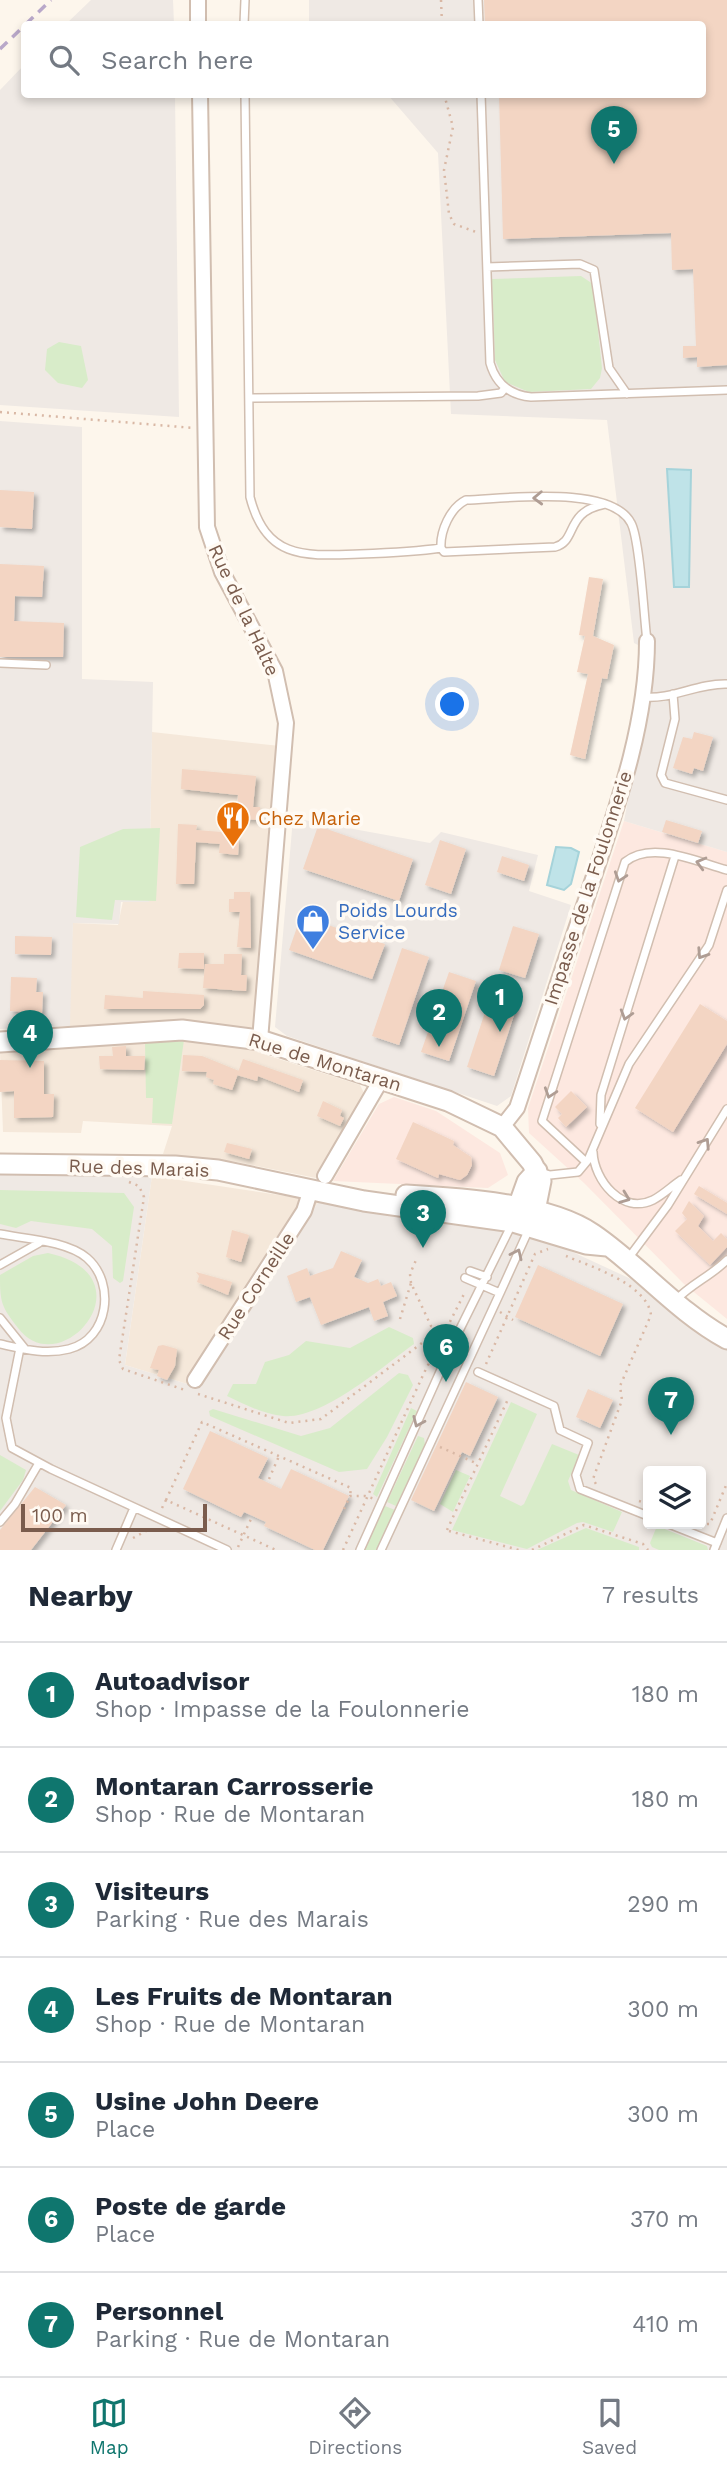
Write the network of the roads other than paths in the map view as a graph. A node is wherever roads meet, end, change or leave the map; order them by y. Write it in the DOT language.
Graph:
graph roads {
  1 [pos="198,0"];
  2 [pos="244,0"];
  3 [pos="478,0"];
  4 [pos="198,21"];
  5 [pos="244,21"];
  6 [pos="479,21"];
  7 [pos="200,98"];
  8 [pos="245,98"];
  9 [pos="481,98"];
  10 [pos="487,267"];
  11 [pos="505,388"];
  12 [pos="727,390"];
  13 [pos="627,394"];
  14 [pos="249,398"];
  15 [pos="605,504"];
  16 [pos="441,548"];
  17 [pos="647,641"];
  18 [pos="0,663"];
  19 [pos="46,665"];
  20 [pos="727,684"];
  21 [pos="673,694"];
  22 [pos="642,697"];
  23 [pos="727,800"];
  24 [pos="675,856"];
  25 [pos="727,870"];
  26 [pos="727,890"];
  27 [pos="260,1040"];
  28 [pos="0,1042"];
  29 [pos="381,1080"];
  30 [pos="727,1109"];
  31 [pos="502,1127"];
  32 [pos="600,1133"];
  33 [pos="593,1148"];
  34 [pos="586,1162"];
  35 [pos="0,1164"];
  36 [pos="537,1171"];
  37 [pos="683,1178"];
  38 [pos="318,1185"];
  39 [pos="524,1217"];
  40 [pos="0,1234"];
  41 [pos="39,1242"];
  42 [pos="727,1260"];
  43 [pos="626,1261"];
  44 [pos="0,1265"];
  45 [pos="487,1277"];
  46 [pos="483,1286"];
  47 [pos="500,1293"];
  48 [pos="673,1303"];
  49 [pos="0,1318"];
  50 [pos="725,1333"];
  51 [pos="0,1343"];
  52 [pos="22,1349"];
  53 [pos="479,1372"];
  54 [pos="195,1380"];
  55 [pos="39,1463"];
  56 [pos="134,1508"];
  57 [pos="643,1514"];
  58 [pos="727,1517"];
  59 [pos="0,1522"];
  60 [pos="680,1529"];
  61 [pos="716,1546"];
  62 [pos="116,1550"];
  63 [pos="227,1550"];
  64 [pos="360,1550"];
  65 [pos="381,1550"];
  1 -- 4 [label="street"];
  2 -- 5 [label="lane"];
  3 -- 6 [label="lane"];
  7 -- 27 [label="street, Rue de la Halte"];
  8 -- 14 [label="lane"];
  9 -- 10 [label="lane"];
  10 -- 11 [label="lane"];
  10 -- 13 [label="lane"];
  11 -- 13 [label="lane"];
  11 -- 14 [label="lane"];
  12 -- 13 [label="lane"];
  14 -- 16 [label="lane"];
  15 -- 16 [label="lane"];
  15 -- 16 [label="lane, one-way"];
  15 -- 17 [label="lane"];
  17 -- 22 [label="street, Impasse de la Foulonnerie"];
  18 -- 19 [label="lane"];
  20 -- 21 [label="lane"];
  21 -- 22 [label="lane"];
  21 -- 23 [label="lane"];
  22 -- 31 [label="street, Impasse de la Foulonnerie"];
  25 -- 24 [label="lane, one-way"];
  24 -- 32 [label="lane, one-way"];
  24 -- 34 [label="lane, one-way"];
  26 -- 32 [label="lane, one-way"];
  27 -- 28 [label="street, Rue de Montaran"];
  27 -- 29 [label="street, Rue de Montaran"];
  29 -- 31 [label="street, Rue de Montaran"];
  29 -- 38 [label="street, Rue Corneille"];
  37 -- 30 [label="lane, one-way"];
  31 -- 36 [label="street, Rue de Montaran"];
  32 -- 33 [label="lane"];
  33 -- 34 [label="lane"];
  33 -- 37 [label="lane, one-way"];
  34 -- 36 [label="lane"];
  35 -- 38 [label="street, Rue des Marais"];
  36 -- 39 [label="street"];
  37 -- 43 [label="lane"];
  38 -- 39 [label="street, Rue des Marais"];
  38 -- 54 [label="street, Rue Corneille"];
  39 -- 43 [label="street"];
  39 -- 45 [label="lane"];
  47 -- 39 [label="lane, one-way"];
  40 -- 41 [label="lane"];
  41 -- 44 [label="lane"];
  41 -- 52 [label="lane"];
  42 -- 48 [label="lane"];
  43 -- 48 [label="street"];
  45 -- 46 [label="lane"];
  45 -- 46 [label="lane"];
  46 -- 47 [label="lane"];
  46 -- 64 [label="lane, one-way"];
  47 -- 65 [label="lane"];
  48 -- 50 [label="street"];
  49 -- 52 [label="lane"];
  51 -- 52 [label="lane"];
  52 -- 55 [label="lane"];
  53 -- 57 [label="lane"];
  55 -- 56 [label="lane"];
  55 -- 59 [label="lane"];
  56 -- 62 [label="lane"];
  56 -- 63 [label="lane"];
  58 -- 61 [label="lane"];
  60 -- 61 [label="lane"];
}
